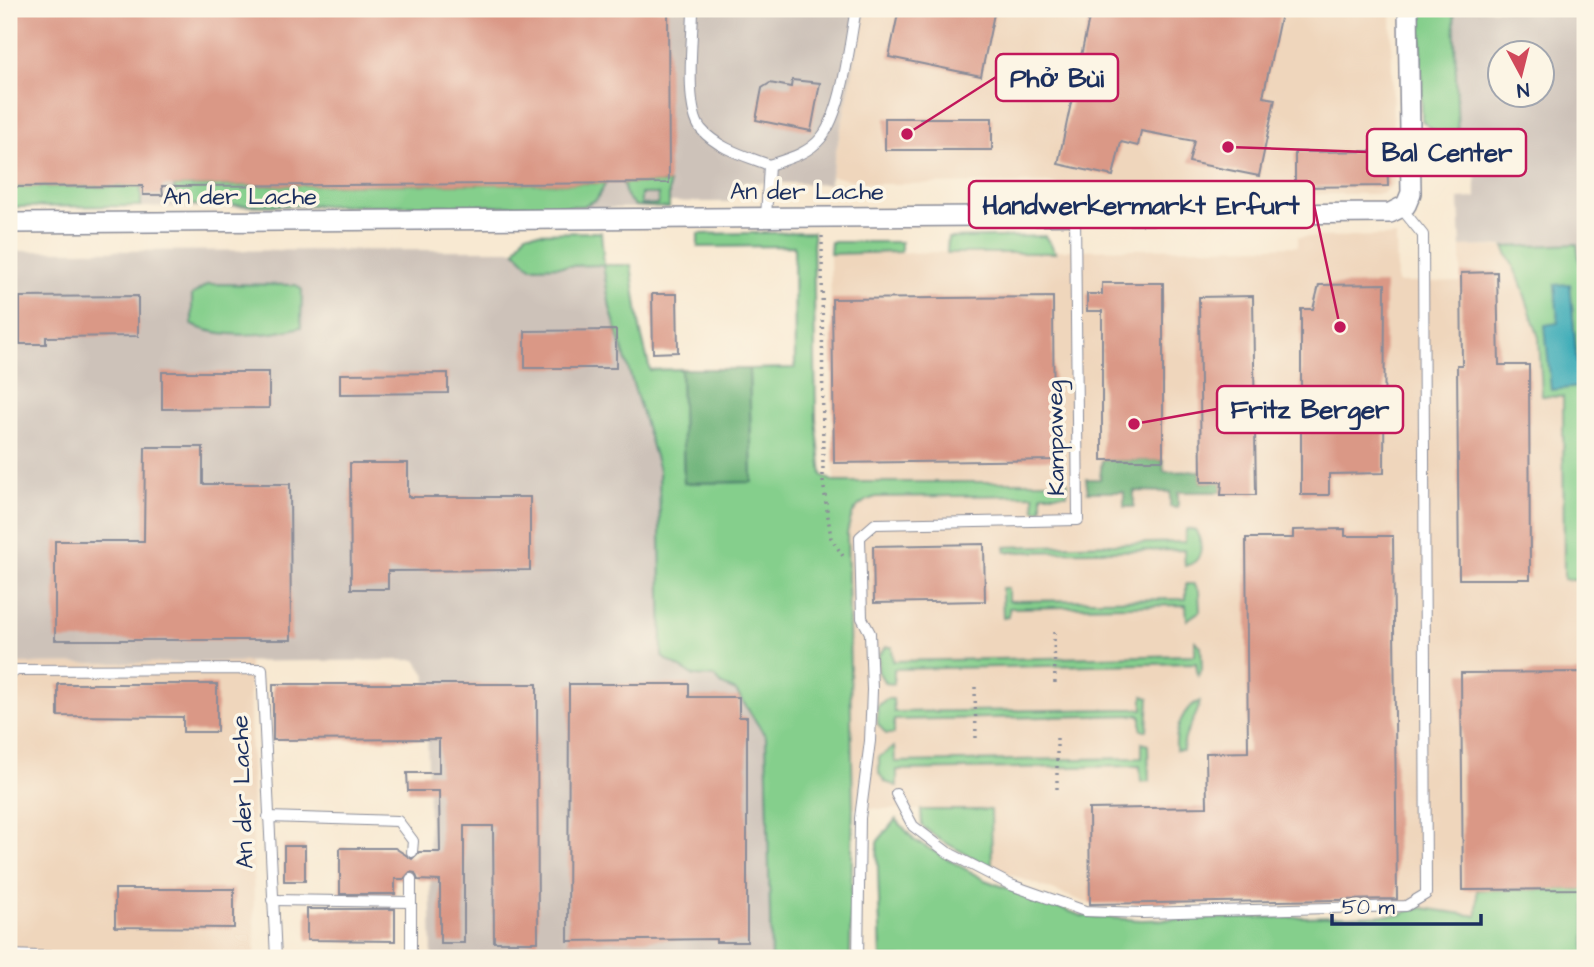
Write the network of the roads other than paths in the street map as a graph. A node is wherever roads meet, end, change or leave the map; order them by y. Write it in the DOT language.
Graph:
graph roads {
  1 [pos="693,9"];
  2 [pos="856,9"];
  3 [pos="1408,9"];
  4 [pos="769,164"];
  5 [pos="1402,209"];
  6 [pos="1075,215"];
  7 [pos="766,217"];
  8 [pos="9,223"];
  9 [pos="9,675"];
  10 [pos="896,794"];
  11 [pos="268,817"];
  12 [pos="412,852"];
  13 [pos="411,879"];
  14 [pos="272,900"];
  15 [pos="411,902"];
  16 [pos="9,955"];
  17 [pos="99,958"];
  18 [pos="276,958"];
  19 [pos="411,958"];
  20 [pos="860,958"];
  1 -- 4 [label="lane"];
  2 -- 4 [label="lane"];
  3 -- 5 [label="street"];
  4 -- 7 [label="lane"];
  5 -- 6 [label="street, An der Lache"];
  5 -- 10 [label="lane"];
  6 -- 7 [label="street, An der Lache"];
  6 -- 20 [label="lane, Kampaweg"];
  7 -- 8 [label="street, An der Lache"];
  9 -- 11 [label="lane, An der Lache"];
  11 -- 12 [label="lane"];
  11 -- 14 [label="lane, An der Lache"];
  13 -- 15 [label="lane"];
  14 -- 15 [label="lane"];
  14 -- 18 [label="lane, An der Lache"];
  15 -- 19 [label="lane"];
  16 -- 17 [label="lane"];
}
